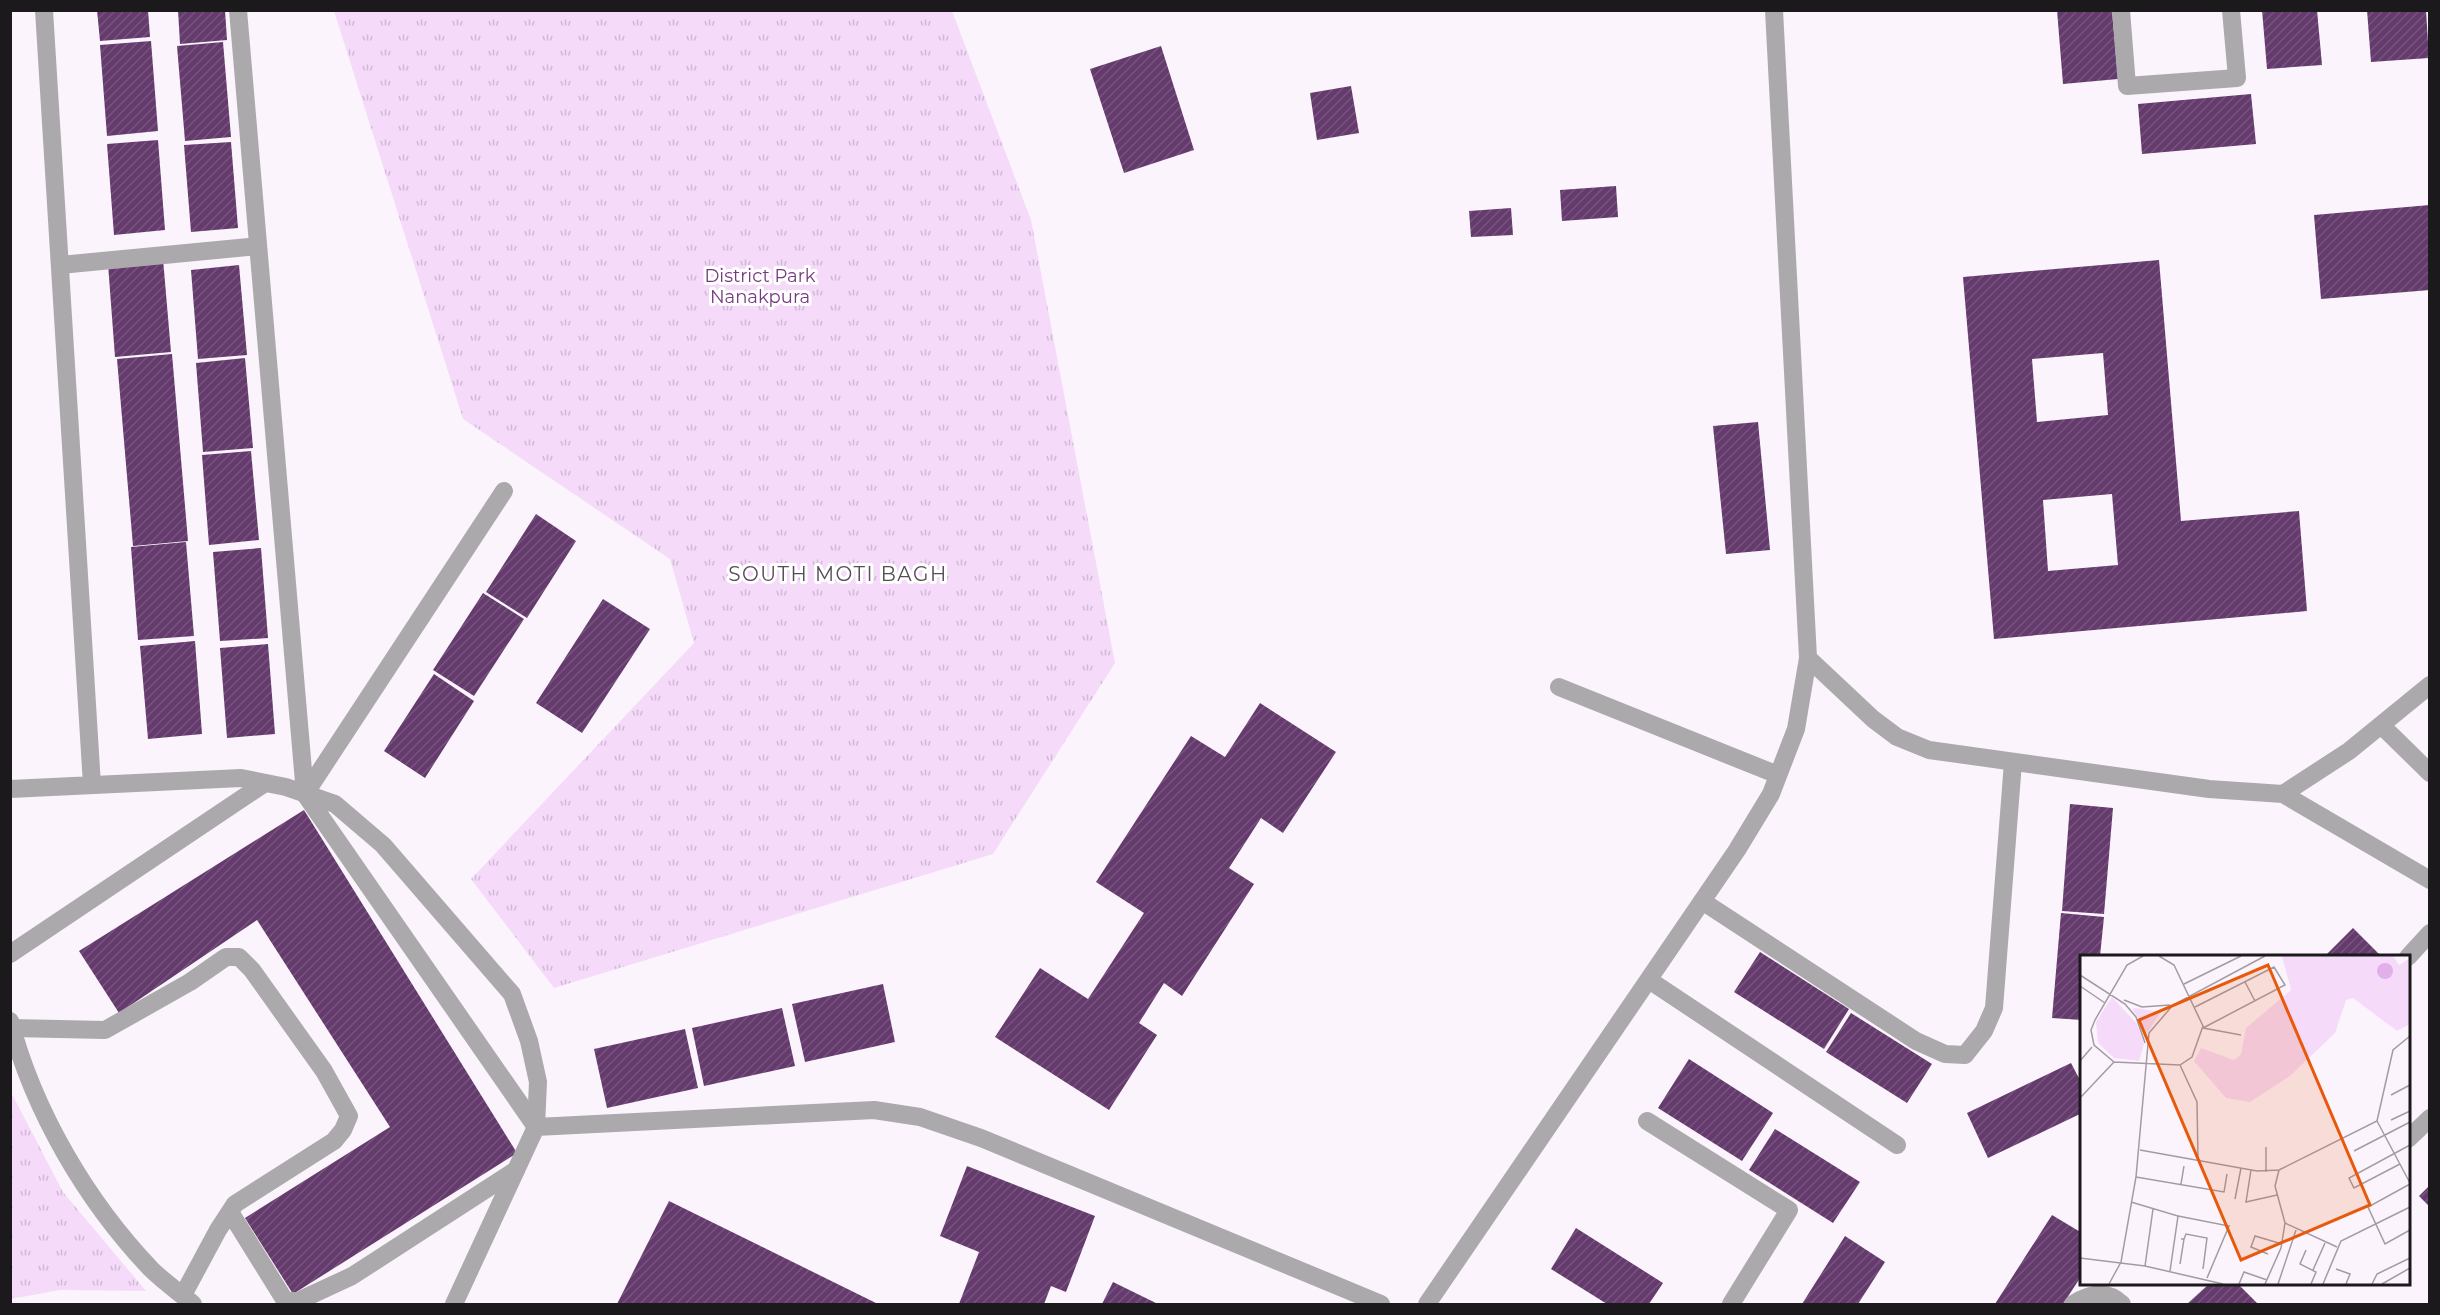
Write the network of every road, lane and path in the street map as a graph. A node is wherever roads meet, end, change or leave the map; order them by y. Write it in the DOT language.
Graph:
graph roads {
  1 [pos="44,10"];
  2 [pos="238,10"];
  3 [pos="1774,10"];
  4 [pos="2121,10"];
  5 [pos="2231,10"];
  6 [pos="258,246"];
  7 [pos="60,265"];
  8 [pos="504,491"];
  9 [pos="1808,658"];
  10 [pos="2430,685"];
  11 [pos="1558,687"];
  12 [pos="2380,725"];
  13 [pos="2013,762"];
  14 [pos="2430,773"];
  15 [pos="1778,776"];
  16 [pos="266,783"];
  17 [pos="92,785"];
  18 [pos="10,789"];
  19 [pos="305,794"];
  20 [pos="2283,794"];
  21 [pos="2430,880"];
  22 [pos="1702,901"];
  23 [pos="2430,933"];
  24 [pos="10,954"];
  25 [pos="2410,956"];
  26 [pos="1649,980"];
  27 [pos="11,1025"];
  28 [pos="2430,1118"];
  29 [pos="1647,1122"];
  30 [pos="536,1126"];
  31 [pos="2410,1138"];
  32 [pos="1897,1145"];
  33 [pos="516,1170"];
  34 [pos="230,1212"];
  35 [pos="2089,1285"];
  36 [pos="188,1300"];
  37 [pos="2076,1303"];
  38 [pos="454,1305"];
  39 [pos="1381,1305"];
  40 [pos="1426,1305"];
  41 [pos="1731,1305"];
  42 [pos="2122,1305"];
  1 -- 7 [label="street"];
  2 -- 6 [label="street"];
  3 -- 9 [label="street"];
  4 -- 5 [label="street"];
  6 -- 7 [label="street"];
  6 -- 19 [label="street"];
  7 -- 17 [label="street"];
  8 -- 19 [label="street"];
  9 -- 13 [label="street"];
  9 -- 15 [label="street"];
  10 -- 12 [label="street"];
  11 -- 15 [label="street"];
  12 -- 14 [label="street"];
  12 -- 20 [label="street"];
  13 -- 20 [label="street"];
  13 -- 22 [label="street"];
  15 -- 22 [label="street"];
  16 -- 17 [label="street"];
  16 -- 19 [label="street"];
  16 -- 24 [label="street"];
  17 -- 18 [label="street"];
  19 -- 30 [label="street"];
  19 -- 30 [label="street"];
  20 -- 21 [label="street"];
  22 -- 26 [label="street"];
  23 -- 25 [label="street"];
  26 -- 32 [label="street"];
  26 -- 40 [label="street"];
  27 -- 34 [label="street"];
  27 -- 36 [label="street"];
  28 -- 31 [label="street"];
  29 -- 41 [label="street"];
  30 -- 33 [label="street"];
  30 -- 39 [label="street"];
  33 -- 34 [label="street"];
  33 -- 38 [label="street"];
  34 -- 36 [label="street"];
  35 -- 37 [label="street"];
  37 -- 42 [label="street"];
}
